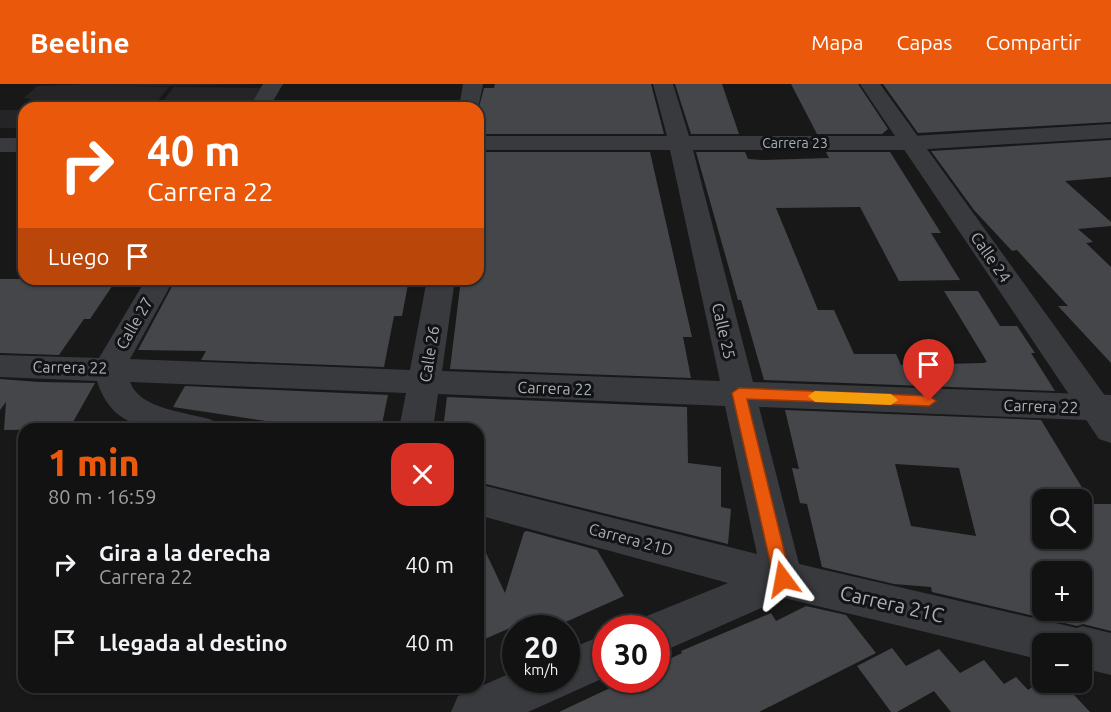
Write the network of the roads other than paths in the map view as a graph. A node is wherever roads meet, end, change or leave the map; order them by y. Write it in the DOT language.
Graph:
graph roads {
  1 [pos="273,84"];
  2 [pos="472,84"];
  3 [pos="663,84"];
  4 [pos="870,84"];
  5 [pos="262,102"];
  6 [pos="470,102"];
  7 [pos="1111,131"];
  8 [pos="680,142"];
  9 [pos="484,143"];
  10 [pos="912,143"];
  11 [pos="0,145"];
  12 [pos="18,145"];
  13 [pos="157,285"];
  14 [pos="440,285"];
  15 [pos="0,366"];
  16 [pos="109,368"];
  17 [pos="424,383"];
  18 [pos="739,393"];
  19 [pos="1106,415"];
  20 [pos="176,423"];
  21 [pos="417,423"];
  22 [pos="484,501"];
  23 [pos="783,579"];
  24 [pos="670,627"];
  25 [pos="1032,636"];
  26 [pos="1092,649"];
  27 [pos="1111,654"];
  28 [pos="519,693"];
  29 [pos="474,712"];
  1 -- 5 [label="street"];
  2 -- 6 [label="street"];
  3 -- 8 [label="street, Calle 25"];
  4 -- 10 [label="street, Calle 24"];
  7 -- 10 [label="street, Carrera 23"];
  8 -- 9 [label="street, Carrera 23"];
  8 -- 10 [label="street, Carrera 23"];
  8 -- 18 [label="street, Calle 25"];
  10 -- 19 [label="street, Calle 24"];
  11 -- 12 [label="street"];
  13 -- 16 [label="street, Calle 27"];
  14 -- 17 [label="street, Calle 26"];
  15 -- 16 [label="street, Carrera 22"];
  16 -- 17 [label="street, Carrera 22"];
  16 -- 20 [label="street"];
  17 -- 18 [label="street, Carrera 22"];
  17 -- 21 [label="street, Calle 26"];
  18 -- 19 [label="street, Carrera 22"];
  18 -- 23 [label="street, Calle 25"];
  22 -- 23 [label="street, Carrera 21D"];
  23 -- 24 [label="street"];
  23 -- 25 [label="street, Carrera 21C"];
  26 -- 27 [label="street"];
  28 -- 29 [label="street"];
}
